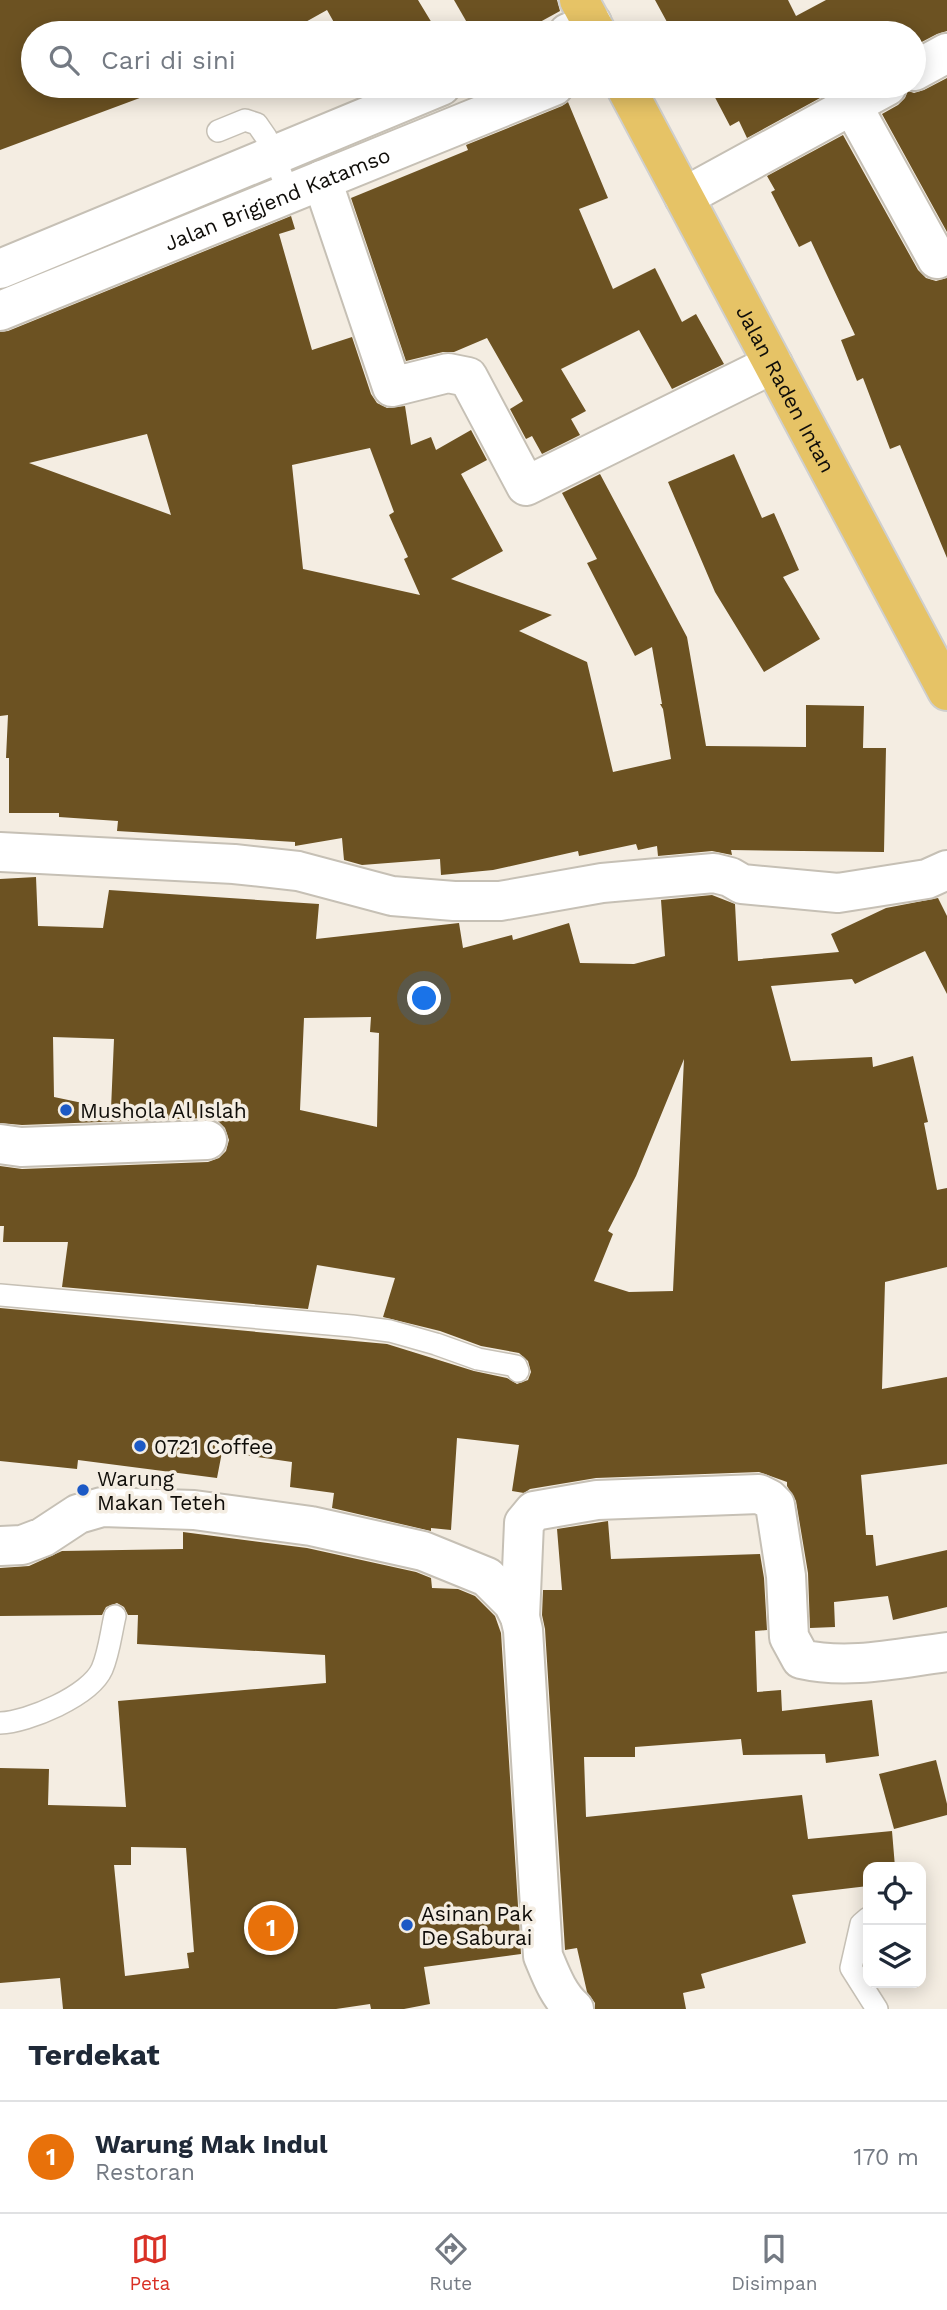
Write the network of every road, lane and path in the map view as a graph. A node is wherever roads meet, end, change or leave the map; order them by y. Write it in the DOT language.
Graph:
graph roads {
  1 [pos="947,53"];
  2 [pos="926,64"];
  3 [pos="412,98"];
  4 [pos="524,98"];
  5 [pos="631,98"];
  6 [pos="865,98"];
  7 [pos="852,105"];
  8 [pos="218,131"];
  9 [pos="274,155"];
  10 [pos="306,186"];
  11 [pos="684,197"];
  12 [pos="937,259"];
  13 [pos="0,269"];
  14 [pos="0,311"];
  15 [pos="773,364"];
  16 [pos="947,691"];
  17 [pos="0,852"];
  18 [pos="947,870"];
  19 [pos="207,1140"];
  20 [pos="0,1144"];
  21 [pos="0,1295"];
  22 [pos="518,1371"];
  23 [pos="0,1545"];
  24 [pos="115,1616"];
  25 [pos="520,1617"];
  26 [pos="947,1652"];
  27 [pos="0,1723"];
  28 [pos="863,1922"];
  29 [pos="574,2009"];
  30 [pos="877,2009"];
  1 -- 2 [label="street"];
  3 -- 9 [label="street, Jalan Brigjend Katamso"];
  4 -- 10 [label="street, Jalan Brigjend Katamso"];
  5 -- 11 [label="main road, Jalan Raden Intan"];
  6 -- 7 [label="street"];
  7 -- 11 [label="street"];
  7 -- 12 [label="street"];
  8 -- 9 [label="lane"];
  9 -- 10 [label="lane"];
  9 -- 13 [label="street, Jalan Brigjend Katamso"];
  10 -- 14 [label="street, Jalan Brigjend Katamso"];
  10 -- 15 [label="street"];
  11 -- 15 [label="main road, Jalan Raden Intan"];
  15 -- 16 [label="main road, Jalan Raden Intan"];
  17 -- 18 [label="street"];
  19 -- 20 [label="street"];
  21 -- 22 [label="lane"];
  23 -- 25 [label="street"];
  24 -- 27 [label="lane"];
  25 -- 26 [label="street"];
  25 -- 29 [label="street"];
  28 -- 30 [label="lane"];
}
